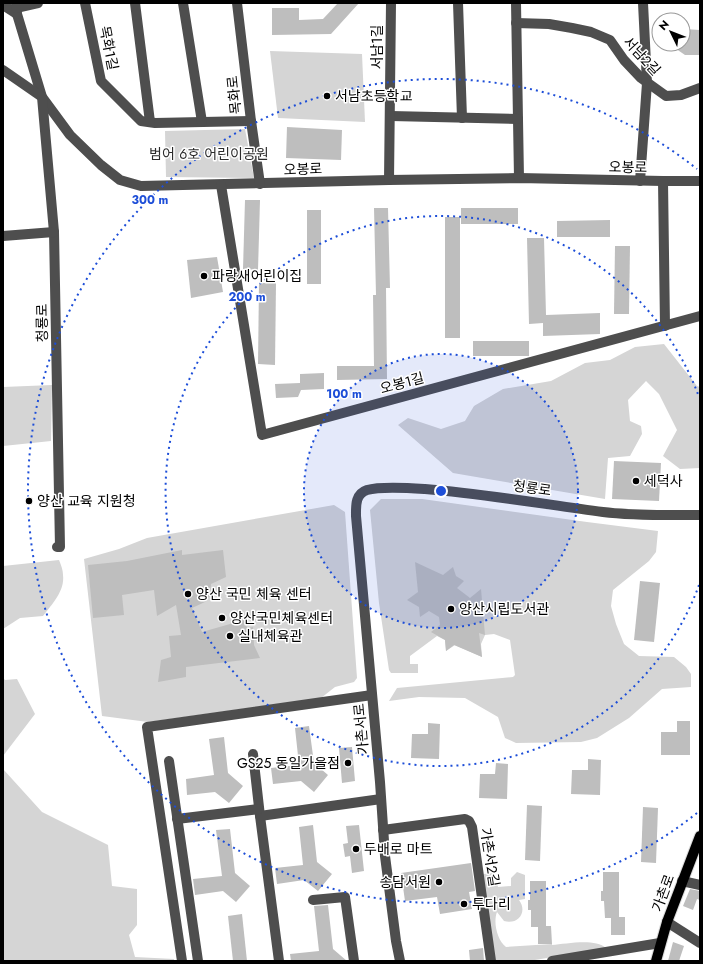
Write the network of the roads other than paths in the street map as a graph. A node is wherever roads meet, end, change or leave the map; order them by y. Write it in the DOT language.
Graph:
graph roads {
  1 [pos="38,3"];
  2 [pos="85,3"];
  3 [pos="135,3"];
  4 [pos="183,3"];
  5 [pos="237,3"];
  6 [pos="391,3"];
  7 [pos="458,3"];
  8 [pos="516,3"];
  9 [pos="643,3"];
  10 [pos="3,5"];
  11 [pos="16,9"];
  12 [pos="516,23"];
  13 [pos="3,70"];
  14 [pos="647,83"];
  15 [pos="700,88"];
  16 [pos="42,97"];
  17 [pos="391,116"];
  18 [pos="462,118"];
  19 [pos="518,119"];
  20 [pos="251,121"];
  21 [pos="150,122"];
  22 [pos="202,122"];
  23 [pos="519,178"];
  24 [pos="389,180"];
  25 [pos="640,181"];
  26 [pos="700,181"];
  27 [pos="663,182"];
  28 [pos="260,184"];
  29 [pos="221,185"];
  30 [pos="54,232"];
  31 [pos="3,236"];
  32 [pos="700,316"];
  33 [pos="665,326"];
  34 [pos="361,494"];
  35 [pos="700,515"];
  36 [pos="57,547"];
  37 [pos="372,694"];
  38 [pos="253,754"];
  39 [pos="169,761"];
  40 [pos="381,799"];
  41 [pos="259,813"];
  42 [pos="177,819"];
  43 [pos="383,830"];
  44 [pos="700,836"];
  45 [pos="682,881"];
  46 [pos="700,885"];
  47 [pos="313,900"];
  48 [pos="667,922"];
  49 [pos="660,943"];
  50 [pos="700,943"];
  51 [pos="182,961"];
  52 [pos="198,961"];
  53 [pos="279,961"];
  54 [pos="354,961"];
  55 [pos="400,961"];
  56 [pos="491,961"];
  57 [pos="552,961"];
  58 [pos="656,961"];
  1 -- 11 [label="street"];
  2 -- 21 [label="street, 목화1길"];
  3 -- 21 [label="street"];
  4 -- 22 [label="street"];
  5 -- 20 [label="street, 목화로"];
  6 -- 17 [label="street, 서남1길"];
  7 -- 18 [label="street"];
  8 -- 12 [label="street"];
  9 -- 14 [label="street"];
  10 -- 11 [label="street"];
  11 -- 16 [label="street, 오봉로"];
  12 -- 14 [label="street, 서남2길"];
  12 -- 19 [label="street"];
  13 -- 16 [label="street"];
  14 -- 15 [label="street, 서남2길"];
  14 -- 25 [label="street"];
  16 -- 29 [label="street, 오봉로"];
  16 -- 30 [label="street, 청룡로"];
  17 -- 18 [label="street"];
  17 -- 24 [label="street, 서남1길"];
  18 -- 19 [label="street"];
  19 -- 23 [label="street"];
  20 -- 22 [label="street, 목화1길"];
  20 -- 28 [label="street, 목화로"];
  21 -- 22 [label="street, 목화1길"];
  23 -- 24 [label="street, 오봉로"];
  23 -- 25 [label="street, 오봉로"];
  24 -- 28 [label="street, 오봉로"];
  25 -- 27 [label="street, 오봉로"];
  26 -- 27 [label="street, 오봉로"];
  27 -- 33 [label="street"];
  28 -- 29 [label="street, 오봉로"];
  29 -- 33 [label="street, 오봉1길"];
  30 -- 31 [label="street"];
  30 -- 36 [label="street, 청룡로"];
  32 -- 33 [label="street, 오봉1길"];
  34 -- 35 [label="street, 청룡로"];
  34 -- 37 [label="street, 가촌서로"];
  37 -- 40 [label="street, 가촌서로"];
  37 -- 51 [label="street"];
  38 -- 41 [label="street"];
  39 -- 42 [label="street"];
  40 -- 41 [label="street"];
  40 -- 43 [label="street, 가촌서로"];
  41 -- 42 [label="street"];
  41 -- 53 [label="street"];
  42 -- 52 [label="street"];
  43 -- 55 [label="street, 가촌서로"];
  43 -- 56 [label="street, 가촌서2길"];
  44 -- 45 [label="main road, 가촌로"];
  45 -- 46 [label="street"];
  45 -- 48 [label="main road, 가촌로"];
  47 -- 54 [label="street"];
  48 -- 49 [label="main road, 가촌로"];
  48 -- 50 [label="street"];
  49 -- 57 [label="street"];
  49 -- 58 [label="main road, 가촌로"];
}
